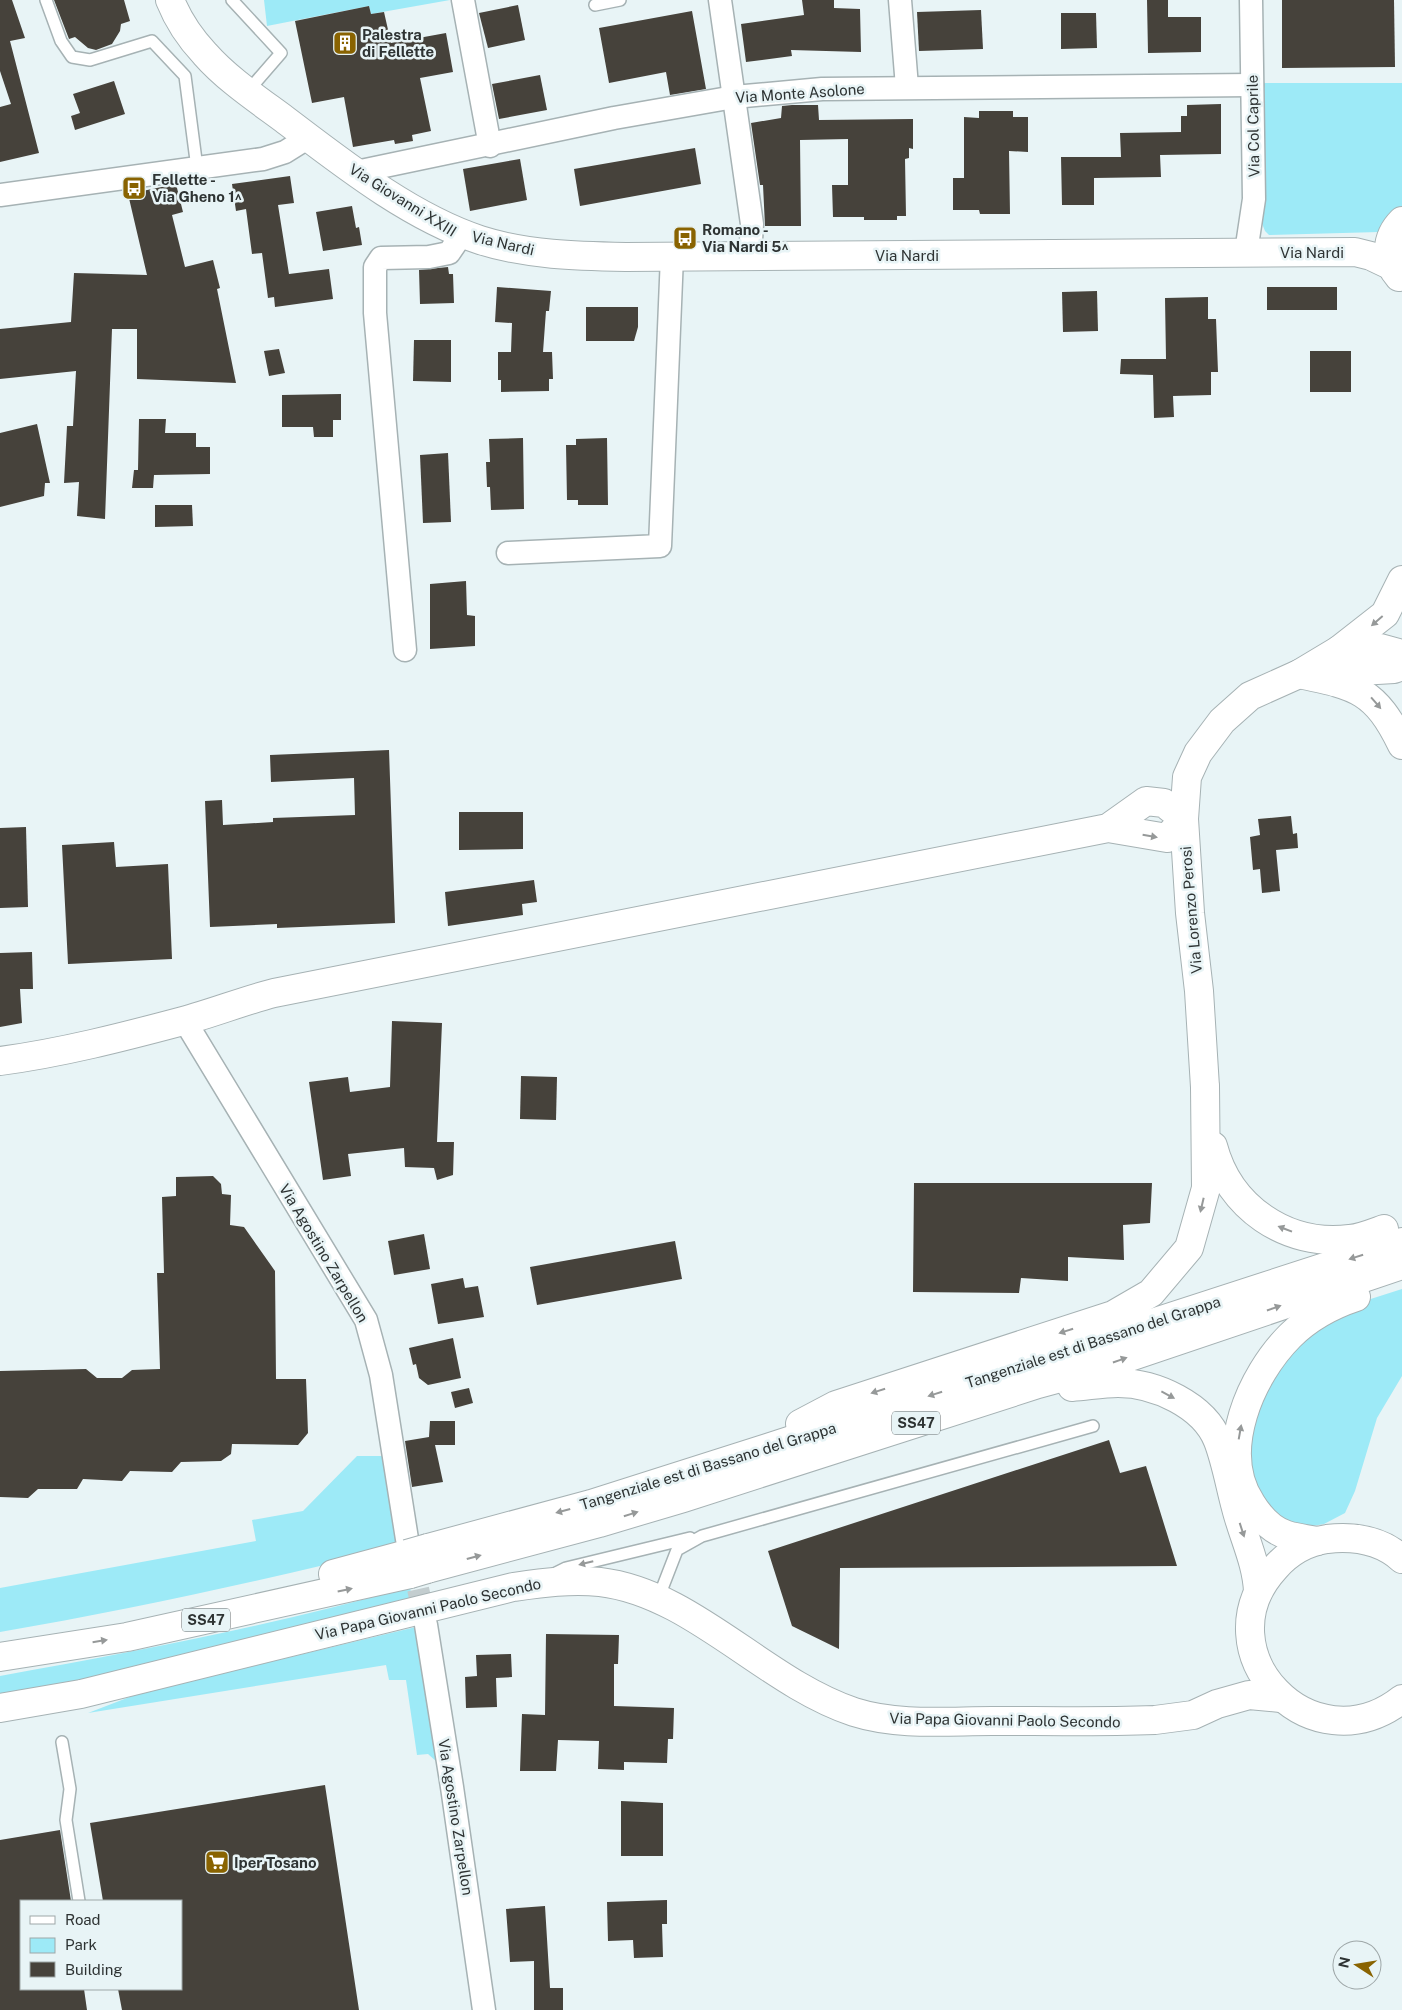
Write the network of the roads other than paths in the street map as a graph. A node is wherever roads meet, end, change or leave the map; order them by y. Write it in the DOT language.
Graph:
graph roads {
  1 [pos="46,0"];
  2 [pos="170,0"];
  3 [pos="232,0"];
  4 [pos="464,0"];
  5 [pos="620,0"];
  6 [pos="720,0"];
  7 [pos="900,0"];
  8 [pos="1251,0"];
  9 [pos="595,5"];
  10 [pos="1252,85"];
  11 [pos="907,87"];
  12 [pos="248,91"];
  13 [pos="734,97"];
  14 [pos="309,138"];
  15 [pos="490,146"];
  16 [pos="197,168"];
  17 [pos="356,172"];
  18 [pos="0,195"];
  19 [pos="1397,228"];
  20 [pos="462,234"];
  21 [pos="1246,252"];
  22 [pos="1355,252"];
  23 [pos="672,256"];
  24 [pos="750,256"];
  25 [pos="1397,273"];
  26 [pos="508,553"];
  27 [pos="1402,580"];
  28 [pos="405,650"];
  29 [pos="1339,650"];
  30 [pos="1402,654"];
  31 [pos="1402,666"];
  32 [pos="1299,674"];
  33 [pos="1402,745"];
  34 [pos="1184,819"];
  35 [pos="184,1021"];
  36 [pos="0,1061"];
  37 [pos="1205,1087"];
  38 [pos="1402,1223"];
  39 [pos="1402,1242"];
  40 [pos="1402,1265"];
  41 [pos="1402,1282"];
  42 [pos="1093,1426"];
  43 [pos="768,1448"];
  44 [pos="683,1498"];
  45 [pos="702,1536"];
  46 [pos="1317,1541"];
  47 [pos="416,1557"];
  48 [pos="1402,1559"];
  49 [pos="534,1584"];
  50 [pos="1258,1592"];
  51 [pos="658,1599"];
  52 [pos="426,1625"];
  53 [pos="0,1641"];
  54 [pos="1252,1644"];
  55 [pos="0,1657"];
  56 [pos="1281,1698"];
  57 [pos="1402,1699"];
  58 [pos="1217,1704"];
  59 [pos="0,1708"];
  60 [pos="62,1742"];
  61 [pos="80,1900"];
  62 [pos="484,2010"];
  1 -- 16 [label="lane"];
  2 -- 12 [label="main road, Via Giovanni XXIII"];
  3 -- 12 [label="lane"];
  4 -- 15 [label="street"];
  5 -- 9 [label="lane"];
  6 -- 13 [label="street"];
  7 -- 11 [label="street"];
  8 -- 10 [label="street, Via Col Caprile"];
  10 -- 11 [label="street, Via Monte Asolone"];
  10 -- 21 [label="street, Via Col Caprile"];
  11 -- 13 [label="street, Via Monte Asolone"];
  12 -- 14 [label="main road, Via Giovanni XXIII"];
  13 -- 15 [label="street, Via Monte Asolone"];
  13 -- 24 [label="street"];
  14 -- 16 [label="street"];
  14 -- 17 [label="main road, Via Giovanni XXIII"];
  15 -- 17 [label="street, Via Monte Asolone"];
  16 -- 18 [label="street"];
  17 -- 20 [label="main road, Via Giovanni XXIII"];
  19 -- 22 [label="main road"];
  19 -- 25 [label="main road"];
  20 -- 23 [label="main road, Via Nardi"];
  20 -- 28 [label="street, Via Giovanni XXIII"];
  21 -- 22 [label="main road, Via Nardi"];
  21 -- 24 [label="main road, Via Nardi"];
  22 -- 25 [label="main road"];
  23 -- 24 [label="main road, Via Nardi"];
  23 -- 26 [label="street"];
  27 -- 29 [label="main road, one-way"];
  29 -- 30 [label="main road"];
  29 -- 32 [label="main road"];
  31 -- 32 [label="main road"];
  32 -- 33 [label="main road, one-way"];
  32 -- 34 [label="main road"];
  34 -- 35 [label="main road, Via Lorenzo Perosi"];
  34 -- 37 [label="main road, Via Lorenzo Perosi"];
  35 -- 36 [label="main road"];
  35 -- 47 [label="street, Via Agostino Zarpellon"];
  38 -- 37 [label="main road, one-way"];
  37 -- 43 [label="main road, one-way"];
  39 -- 43 [label="main road, Tangenziale est di Bassano del Grappa / SS47, one-way"];
  44 -- 40 [label="main road, Tangenziale est di Bassano del Grappa / SS47, one-way"];
  46 -- 41 [label="main road, one-way"];
  42 -- 45 [label="lane"];
  43 -- 47 [label="main road, Tangenziale est di Bassano del Grappa / SS47, one-way"];
  47 -- 44 [label="main road, Tangenziale est di Bassano del Grappa / SS47, one-way"];
  44 -- 50 [label="main road, one-way"];
  45 -- 49 [label="lane, one-way"];
  45 -- 51 [label="lane"];
  46 -- 48 [label="main road, Via Papa Giovanni Paolo Secondo"];
  46 -- 50 [label="main road, Via Papa Giovanni Paolo Secondo"];
  47 -- 53 [label="main road, Tangenziale est di Bassano del Grappa / SS47"];
  55 -- 47 [label="main road, Tangenziale est di Bassano del Grappa / SS47, one-way"];
  49 -- 51 [label="main road, Via Papa Giovanni Paolo Secondo"];
  49 -- 59 [label="main road, Via Papa Giovanni Paolo Secondo"];
  50 -- 54 [label="main road, Via Papa Giovanni Paolo Secondo"];
  51 -- 58 [label="main road, Via Papa Giovanni Paolo Secondo"];
  52 -- 62 [label="street, Via Agostino Zarpellon"];
  54 -- 56 [label="main road, Via Papa Giovanni Paolo Secondo"];
  54 -- 58 [label="main road, Via Papa Giovanni Paolo Secondo"];
  56 -- 57 [label="main road, Via Papa Giovanni Paolo Secondo"];
  56 -- 58 [label="main road, Via Papa Giovanni Paolo Secondo"];
  60 -- 61 [label="lane"];
}
